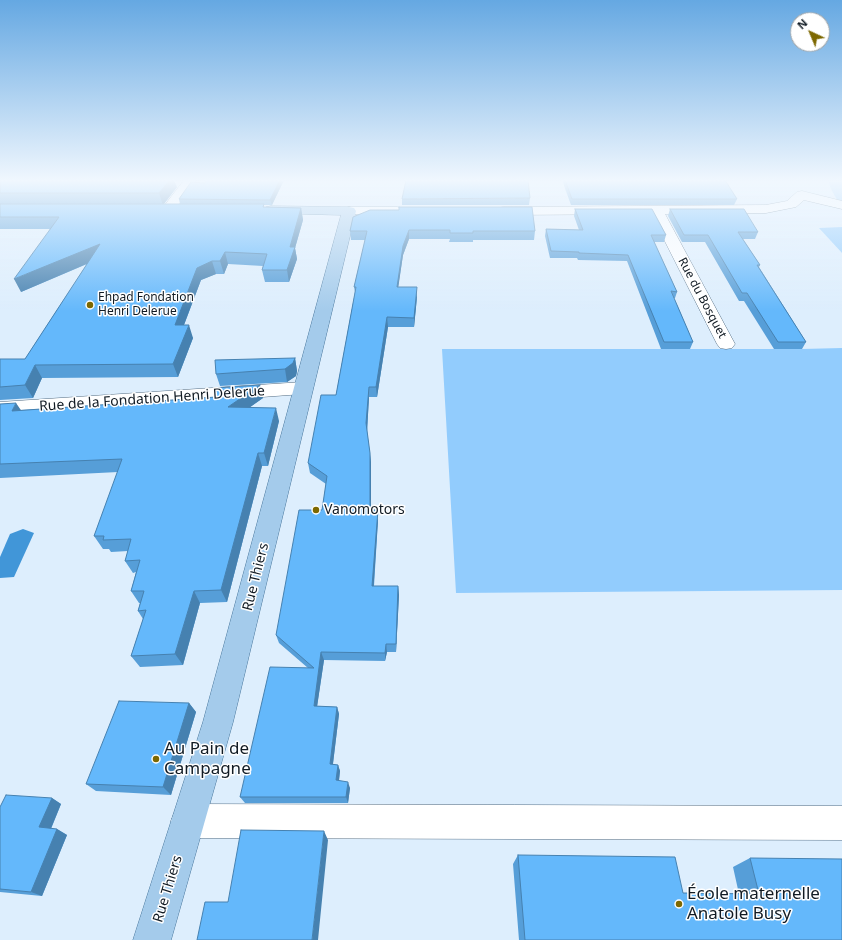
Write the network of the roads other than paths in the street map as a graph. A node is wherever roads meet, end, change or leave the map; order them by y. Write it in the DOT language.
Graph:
graph roads {
  1 [pos="346,224"];
  2 [pos="663,224"];
  3 [pos="726,344"];
  4 [pos="303,388"];
  5 [pos="0,409"];
  6 [pos="188,821"];
  7 [pos="842,822"];
  8 [pos="152,940"];
  1 -- 4 [label="main road, Rue Thiers"];
  2 -- 3 [label="street, Rue du Bosquet"];
  4 -- 5 [label="street, Rue de la Fondation Henri Delerue"];
  4 -- 6 [label="main road, Rue Thiers"];
  6 -- 7 [label="street"];
  6 -- 8 [label="main road, Rue Thiers"];
}
